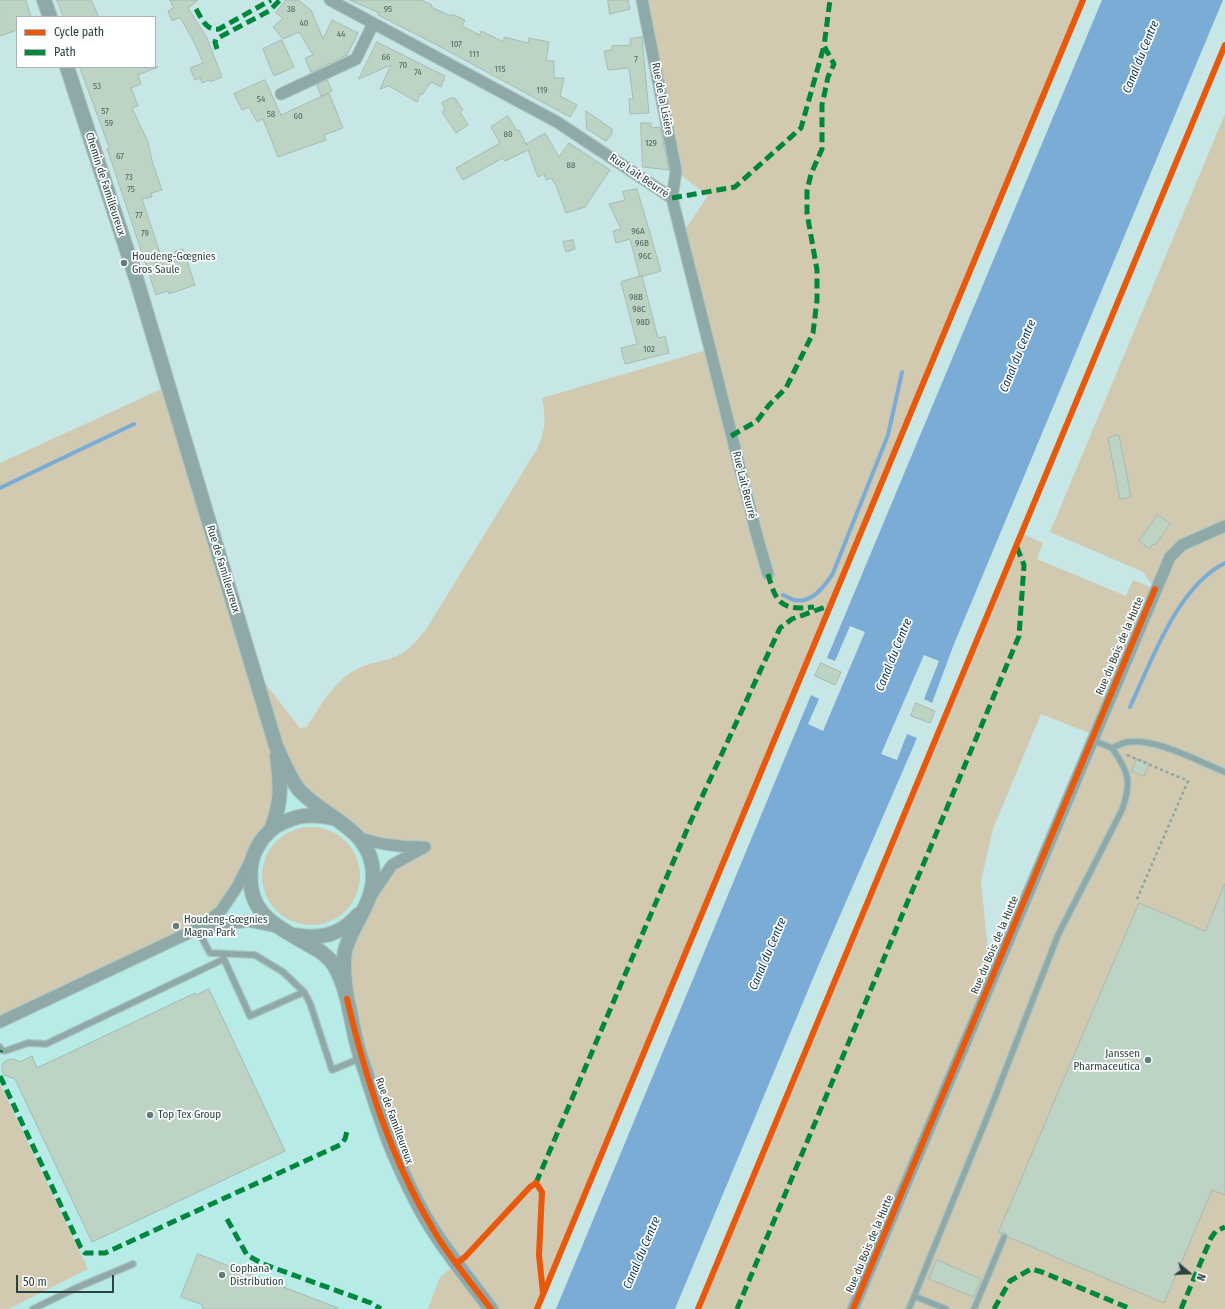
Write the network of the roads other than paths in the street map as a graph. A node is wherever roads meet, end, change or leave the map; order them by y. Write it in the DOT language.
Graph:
graph roads {
  1 [pos="44,0"];
  2 [pos="330,0"];
  3 [pos="642,0"];
  4 [pos="50,16"];
  5 [pos="373,24"];
  6 [pos="67,68"];
  7 [pos="281,94"];
  8 [pos="672,198"];
  9 [pos="143,301"];
  10 [pos="1225,526"];
  11 [pos="768,574"];
  12 [pos="1092,740"];
  13 [pos="276,746"];
  14 [pos="1112,748"];
  15 [pos="1225,772"];
  16 [pos="334,818"];
  17 [pos="270,830"];
  18 [pos="360,838"];
  19 [pos="252,859"];
  20 [pos="369,900"];
  21 [pos="362,912"];
  22 [pos="277,927"];
  23 [pos="197,929"];
  24 [pos="291,934"];
  25 [pos="221,953"];
  26 [pos="224,959"];
  27 [pos="304,992"];
  28 [pos="347,999"];
  29 [pos="0,1022"];
  30 [pos="0,1047"];
  31 [pos="361,1058"];
  32 [pos="1004,1237"];
  33 [pos="133,1264"];
  34 [pos="914,1296"];
  35 [pos="33,1309"];
  36 [pos="491,1309"];
  37 [pos="853,1309"];
  38 [pos="909,1309"];
  39 [pos="946,1309"];
  40 [pos="974,1309"];
  1 -- 4 [label="street"];
  2 -- 5 [label="street, Rue Lait Beurré"];
  3 -- 8 [label="street, Rue de la Lisière"];
  5 -- 7 [label="street"];
  5 -- 8 [label="street, Rue Lait Beurré"];
  6 -- 9 [label="street, Chemin de Familleureux"];
  8 -- 11 [label="street, Rue Lait Beurré"];
  9 -- 13 [label="street, Rue de Familleureux"];
  10 -- 12 [label="street, Rue du Bois de la Hutte"];
  12 -- 14 [label="lane"];
  12 -- 37 [label="street, Rue du Bois de la Hutte"];
  13 -- 16 [label="street, Rue de Familleureux"];
  13 -- 17 [label="street"];
  14 -- 15 [label="lane"];
  14 -- 34 [label="lane"];
  16 -- 17 [label="street, Rue de Familleureux"];
  16 -- 18 [label="street, Rue de Familleureux"];
  17 -- 19 [label="street, Rue de Familleureux"];
  18 -- 20 [label="street, Rue de Familleureux"];
  18 -- 20 [label="street"];
  19 -- 22 [label="street, Rue de Familleureux"];
  19 -- 23 [label="street"];
  20 -- 21 [label="street, Rue de Familleureux"];
  21 -- 24 [label="street, Rue de Familleureux"];
  21 -- 28 [label="street, Rue de Familleureux"];
  22 -- 23 [label="street"];
  22 -- 24 [label="street, Rue de Familleureux"];
  23 -- 25 [label="lane"];
  23 -- 29 [label="street"];
  24 -- 28 [label="street, Rue de Familleureux"];
  25 -- 26 [label="lane"];
  25 -- 27 [label="lane"];
  26 -- 27 [label="lane"];
  26 -- 30 [label="lane"];
  27 -- 31 [label="lane"];
  28 -- 31 [label="street, Rue de Familleureux"];
  31 -- 36 [label="street, Rue de Familleureux"];
  32 -- 40 [label="lane"];
  33 -- 35 [label="lane"];
  34 -- 38 [label="lane"];
  34 -- 39 [label="lane"];
}
